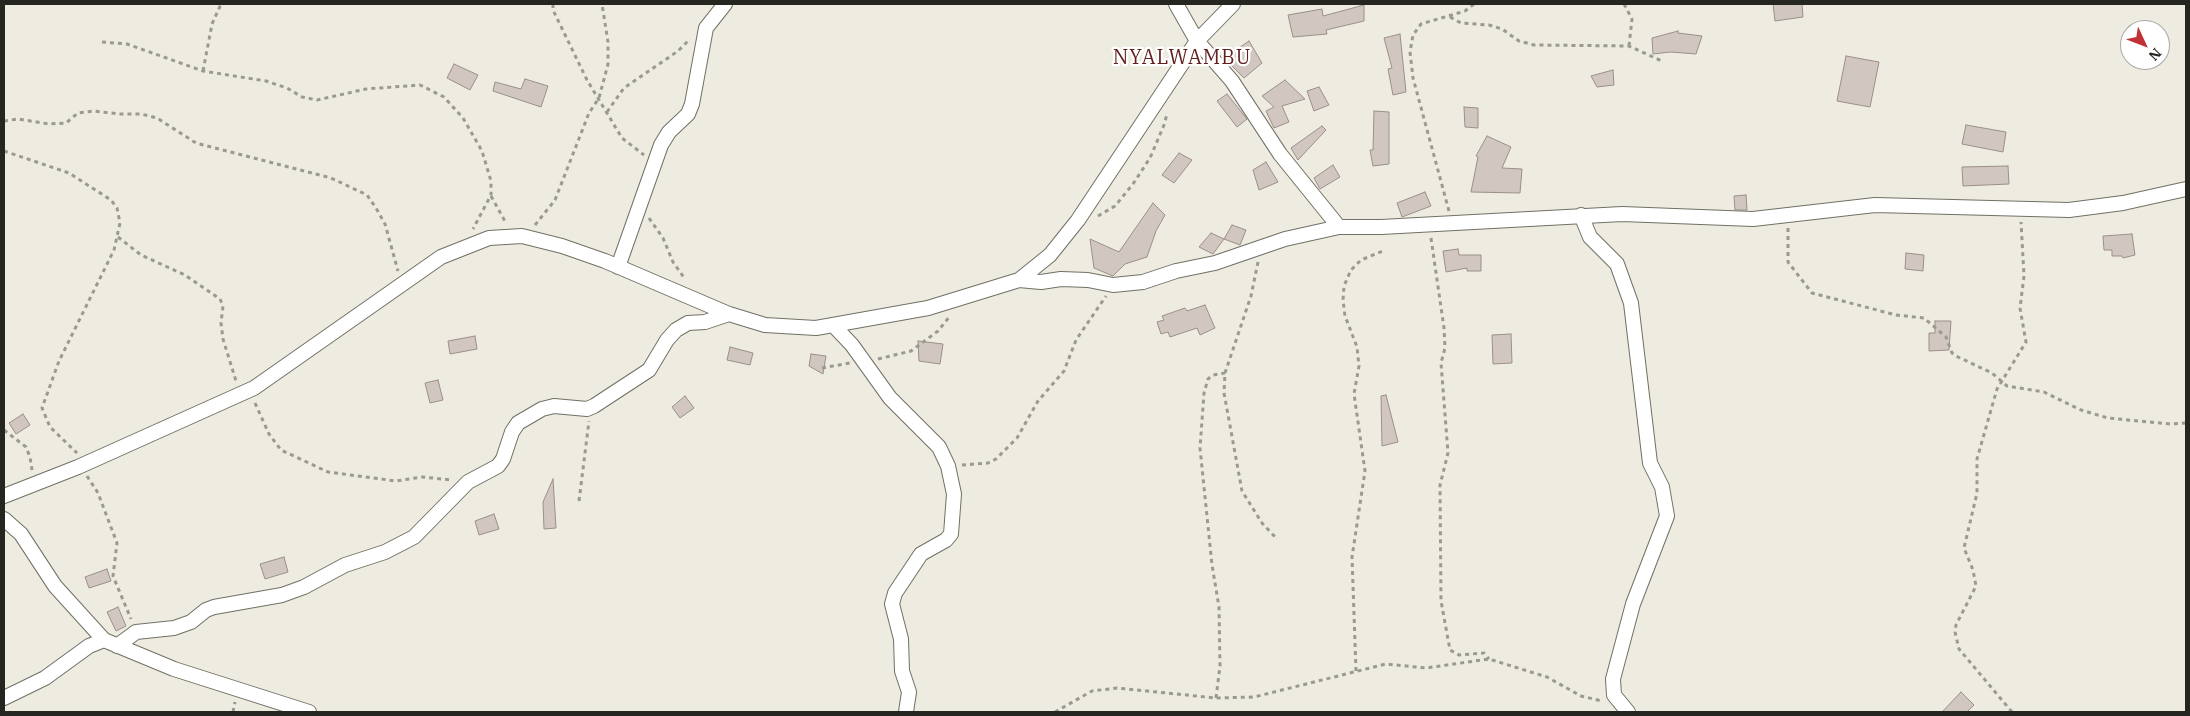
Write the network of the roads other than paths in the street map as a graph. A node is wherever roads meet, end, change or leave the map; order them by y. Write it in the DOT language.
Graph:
graph roads {
  1 [pos="724,4"];
  2 [pos="1176,4"];
  3 [pos="1233,4"];
  4 [pos="1197,41"];
  5 [pos="2186,189"];
  6 [pos="1581,216"];
  7 [pos="1339,227"];
  8 [pos="618,267"];
  9 [pos="1019,280"];
  10 [pos="729,314"];
  11 [pos="833,325"];
  12 [pos="4,496"];
  13 [pos="4,518"];
  14 [pos="104,640"];
  15 [pos="117,646"];
  16 [pos="4,698"];
  17 [pos="1625,709"];
  18 [pos="310,712"];
  19 [pos="906,712"];
  1 -- 8 [label="street"];
  2 -- 4 [label="street"];
  3 -- 4 [label="street"];
  4 -- 7 [label="street"];
  4 -- 9 [label="street"];
  5 -- 6 [label="street"];
  6 -- 7 [label="street"];
  6 -- 17 [label="street"];
  7 -- 9 [label="street"];
  8 -- 10 [label="street"];
  8 -- 12 [label="street"];
  9 -- 11 [label="street"];
  10 -- 11 [label="street"];
  10 -- 15 [label="street"];
  11 -- 19 [label="street"];
  13 -- 14 [label="street"];
  14 -- 15 [label="street"];
  14 -- 16 [label="street"];
  15 -- 18 [label="street"];
}
